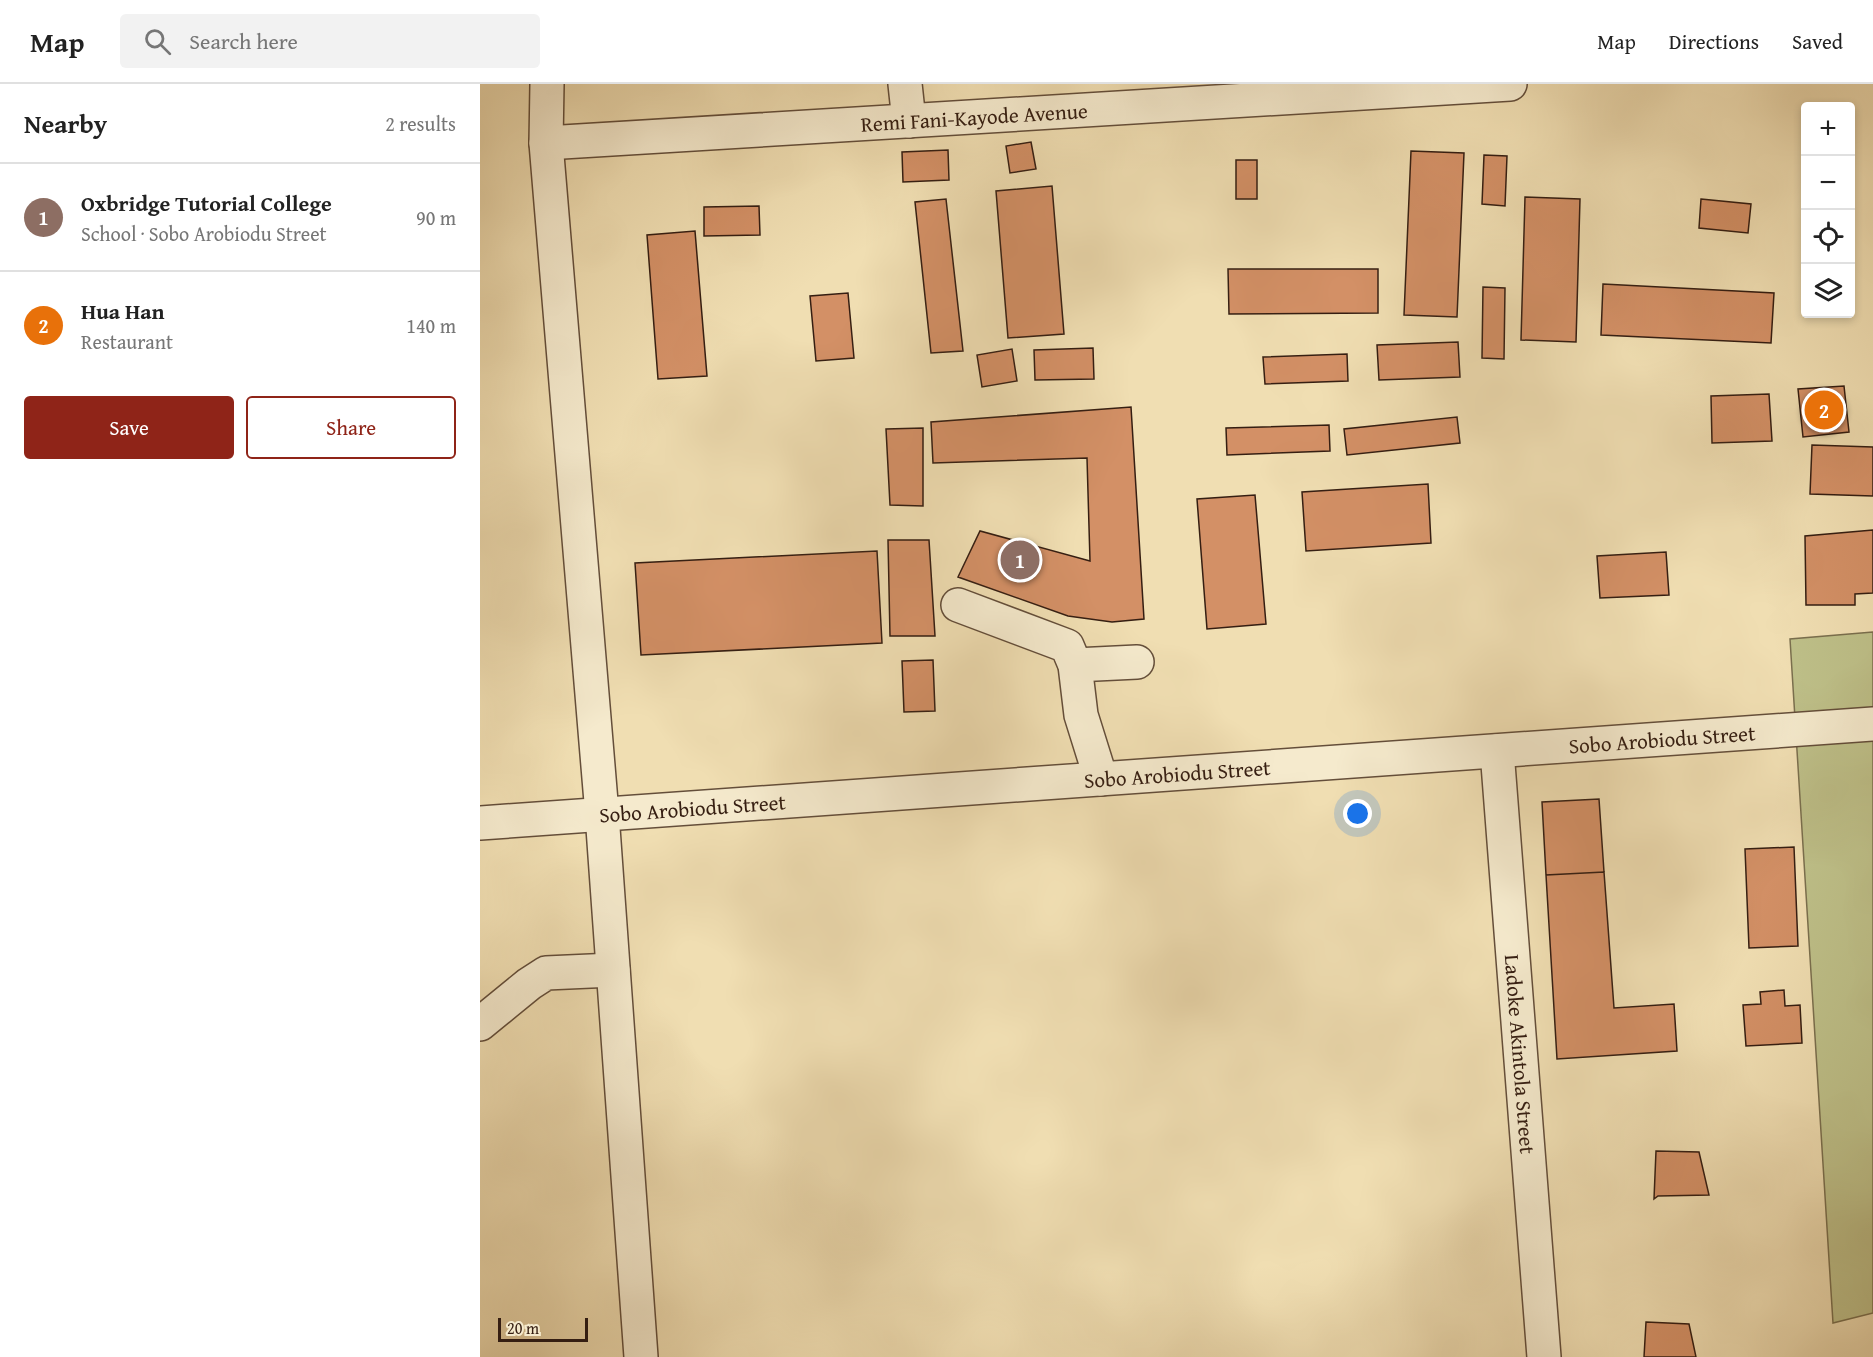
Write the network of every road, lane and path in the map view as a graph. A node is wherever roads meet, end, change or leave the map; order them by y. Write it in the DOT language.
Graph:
graph roads {
  1 [pos="547,84"];
  2 [pos="905,84"];
  3 [pos="1502,84"];
  4 [pos="1510,84"];
  5 [pos="909,121"];
  6 [pos="546,143"];
  7 [pos="958,605"];
  8 [pos="1137,662"];
  9 [pos="1075,665"];
  10 [pos="1873,724"];
  11 [pos="1497,751"];
  12 [pos="1101,779"];
  13 [pos="602,814"];
  14 [pos="480,823"];
  15 [pos="613,970"];
  16 [pos="480,1024"];
  17 [pos="641,1357"];
  18 [pos="1544,1357"];
  1 -- 6 [label="street"];
  2 -- 5 [label="street"];
  3 -- 4 [label="street, Remi Fani-Kayode Avenue"];
  3 -- 5 [label="street, Remi Fani-Kayode Avenue"];
  5 -- 6 [label="street, Remi Fani-Kayode Avenue"];
  6 -- 13 [label="street"];
  7 -- 9 [label="street"];
  8 -- 9 [label="street"];
  9 -- 12 [label="street"];
  10 -- 11 [label="street, Sobo Arobiodu Street"];
  11 -- 12 [label="street, Sobo Arobiodu Street"];
  11 -- 18 [label="street, Ladoke Akintola Street"];
  12 -- 13 [label="street, Sobo Arobiodu Street"];
  13 -- 14 [label="street, Sobo Arobiodu Street"];
  13 -- 15 [label="street"];
  15 -- 16 [label="street"];
  15 -- 17 [label="street"];
}
